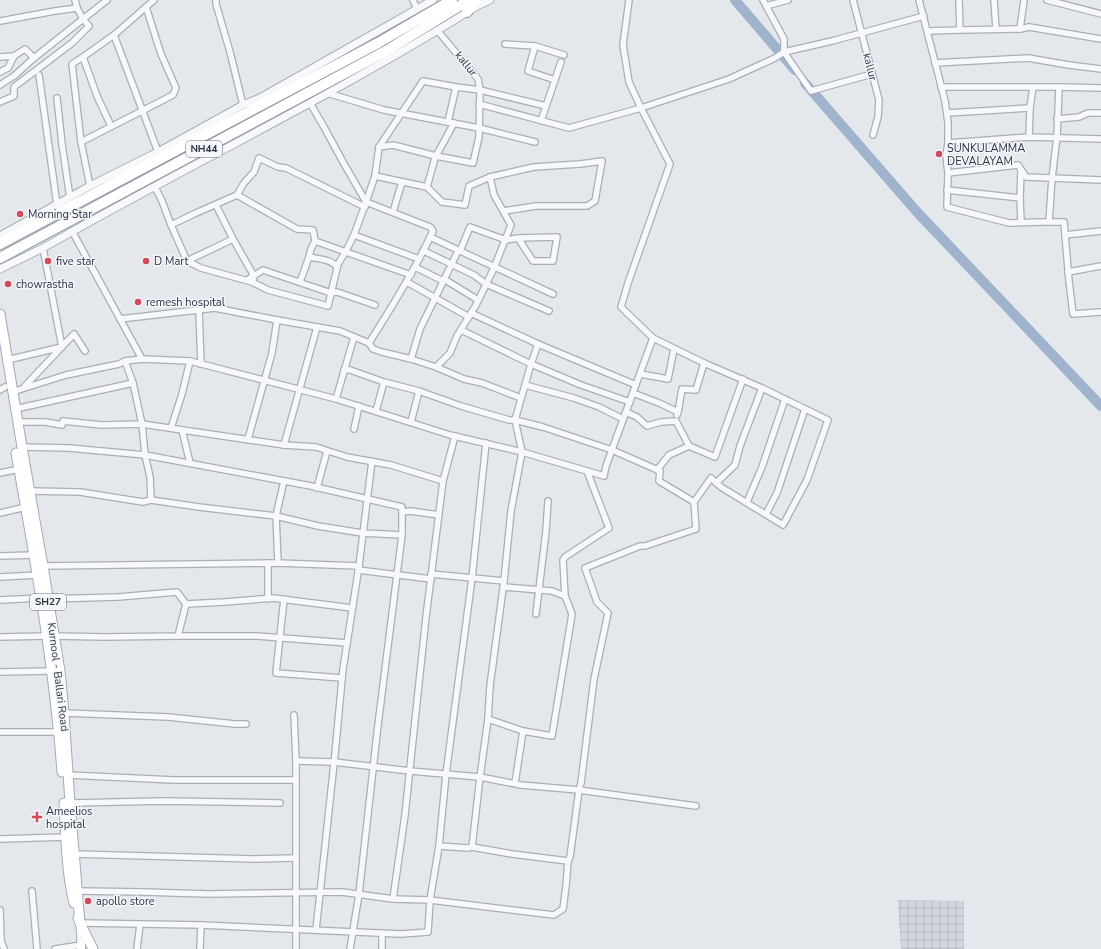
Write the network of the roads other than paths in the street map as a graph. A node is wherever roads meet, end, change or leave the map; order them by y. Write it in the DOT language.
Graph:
graph roads {
  1 [pos="74,0"];
  2 [pos="107,0"];
  3 [pos="154,0"];
  4 [pos="216,0"];
  5 [pos="413,0"];
  6 [pos="434,0"];
  7 [pos="452,0"];
  8 [pos="469,0"];
  9 [pos="476,0"];
  10 [pos="490,0"];
  11 [pos="629,0"];
  12 [pos="763,0"];
  13 [pos="788,0"];
  14 [pos="853,0"];
  15 [pos="919,0"];
  16 [pos="959,0"];
  17 [pos="994,0"];
  18 [pos="1024,0"];
  19 [pos="1047,0"];
  20 [pos="766,6"];
  21 [pos="146,7"];
  22 [pos="77,8"];
  23 [pos="417,9"];
  24 [pos="467,12"];
  25 [pos="1101,14"];
  26 [pos="924,16"];
  27 [pos="83,19"];
  28 [pos="0,21"];
  29 [pos="1020,29"];
  30 [pos="437,30"];
  31 [pos="960,30"];
  32 [pos="996,30"];
  33 [pos="928,31"];
  34 [pos="862,33"];
  35 [pos="114,35"];
  36 [pos="1101,39"];
  37 [pos="505,44"];
  38 [pos="535,46"];
  39 [pos="784,52"];
  40 [pos="564,55"];
  41 [pos="14,56"];
  42 [pos="0,57"];
  43 [pos="83,57"];
  44 [pos="34,58"];
  45 [pos="561,62"];
  46 [pos="935,63"];
  47 [pos="1101,69"];
  48 [pos="0,72"];
  49 [pos="872,74"];
  50 [pos="39,75"];
  51 [pos="555,80"];
  52 [pos="0,85"];
  53 [pos="456,87"];
  54 [pos="941,87"];
  55 [pos="1033,87"];
  56 [pos="1059,87"];
  57 [pos="1101,88"];
  58 [pos="480,90"];
  59 [pos="327,93"];
  60 [pos="57,98"];
  61 [pos="0,102"];
  62 [pos="310,103"];
  63 [pos="479,104"];
  64 [pos="243,105"];
  65 [pos="546,106"];
  66 [pos="641,108"];
  67 [pos="1030,108"];
  68 [pos="143,110"];
  69 [pos="401,113"];
  70 [pos="947,113"];
  71 [pos="1101,113"];
  72 [pos="1057,119"];
  73 [pos="541,121"];
  74 [pos="451,123"];
  75 [pos="111,126"];
  76 [pos="479,128"];
  77 [pos="873,135"];
  78 [pos="1030,137"];
  79 [pos="1057,137"];
  80 [pos="1101,139"];
  81 [pos="81,142"];
  82 [pos="535,142"];
  83 [pos="948,143"];
  84 [pos="379,147"];
  85 [pos="158,152"];
  86 [pos="436,156"];
  87 [pos="1021,170"];
  88 [pos="948,173"];
  89 [pos="375,176"];
  90 [pos="490,177"];
  91 [pos="1052,178"];
  92 [pos="1101,180"];
  93 [pos="402,182"];
  94 [pos="90,186"];
  95 [pos="155,187"];
  96 [pos="427,187"];
  97 [pos="947,190"];
  98 [pos="237,195"];
  99 [pos="70,198"];
  100 [pos="1020,198"];
  101 [pos="57,205"];
  102 [pos="216,205"];
  103 [pos="365,205"];
  104 [pos="504,211"];
  105 [pos="393,212"];
  106 [pos="1021,222"];
  107 [pos="1049,222"];
  108 [pos="171,225"];
  109 [pos="72,231"];
  110 [pos="1101,231"];
  111 [pos="354,235"];
  112 [pos="1065,235"];
  113 [pos="0,236"];
  114 [pos="430,237"];
  115 [pos="518,238"];
  116 [pos="233,239"];
  117 [pos="506,240"];
  118 [pos="315,241"];
  119 [pos="0,244"];
  120 [pos="43,248"];
  121 [pos="346,251"];
  122 [pos="459,251"];
  123 [pos="424,252"];
  124 [pos="309,257"];
  125 [pos="0,258"];
  126 [pos="420,259"];
  127 [pos="187,261"];
  128 [pos="451,264"];
  129 [pos="1101,266"];
  130 [pos="337,267"];
  131 [pos="415,267"];
  132 [pos="494,268"];
  133 [pos="0,269"];
  134 [pos="1068,272"];
  135 [pos="411,275"];
  136 [pos="251,280"];
  137 [pos="443,280"];
  138 [pos="300,282"];
  139 [pos="407,282"];
  140 [pos="486,284"];
  141 [pos="331,293"];
  142 [pos="553,294"];
  143 [pos="435,298"];
  144 [pos="478,300"];
  145 [pos="375,305"];
  146 [pos="199,310"];
  147 [pos="549,311"];
  148 [pos="1101,312"];
  149 [pos="0,314"];
  150 [pos="470,315"];
  151 [pos="120,318"];
  152 [pos="277,320"];
  153 [pos="317,327"];
  154 [pos="461,330"];
  155 [pos="354,337"];
  156 [pos="653,338"];
  157 [pos="369,343"];
  158 [pos="538,344"];
  159 [pos="62,347"];
  160 [pos="674,349"];
  161 [pos="85,352"];
  162 [pos="3,358"];
  163 [pos="142,359"];
  164 [pos="411,359"];
  165 [pos="126,361"];
  166 [pos="190,361"];
  167 [pos="704,363"];
  168 [pos="201,364"];
  169 [pos="531,364"];
  170 [pos="436,367"];
  171 [pos="344,370"];
  172 [pos="641,374"];
  173 [pos="265,380"];
  174 [pos="743,380"];
  175 [pos="384,382"];
  176 [pos="133,383"];
  177 [pos="525,385"];
  178 [pos="636,385"];
  179 [pos="23,388"];
  180 [pos="762,388"];
  181 [pos="299,389"];
  182 [pos="6,390"];
  183 [pos="419,391"];
  184 [pos="633,394"];
  185 [pos="521,398"];
  186 [pos="336,399"];
  187 [pos="785,399"];
  188 [pos="630,402"];
  189 [pos="359,406"];
  190 [pos="15,409"];
  191 [pos="805,409"];
  192 [pos="376,411"];
  193 [pos="626,412"];
  194 [pos="678,412"];
  195 [pos="623,419"];
  196 [pos="515,420"];
  197 [pos="676,421"];
  198 [pos="18,422"];
  199 [pos="411,422"];
  200 [pos="142,424"];
  201 [pos="171,428"];
  202 [pos="354,429"];
  203 [pos="182,430"];
  204 [pos="455,436"];
  205 [pos="248,439"];
  206 [pos="486,443"];
  207 [pos="284,445"];
  208 [pos="689,446"];
  209 [pos="22,447"];
  210 [pos="612,450"];
  211 [pos="327,451"];
  212 [pos="522,452"];
  213 [pos="146,455"];
  214 [pos="372,461"];
  215 [pos="190,463"];
  216 [pos="19,469"];
  217 [pos="657,470"];
  218 [pos="587,472"];
  219 [pos="0,474"];
  220 [pos="284,481"];
  221 [pos="443,481"];
  222 [pos="716,482"];
  223 [pos="317,488"];
  224 [pos="30,491"];
  225 [pos="367,499"];
  226 [pos="151,500"];
  227 [pos="548,501"];
  228 [pos="694,502"];
  229 [pos="747,502"];
  230 [pos="26,507"];
  231 [pos="402,512"];
  232 [pos="0,513"];
  233 [pos="766,514"];
  234 [pos="439,515"];
  235 [pos="276,516"];
  236 [pos="362,534"];
  237 [pos="402,535"];
  238 [pos="34,555"];
  239 [pos="0,556"];
  240 [pos="268,563"];
  241 [pos="278,563"];
  242 [pos="43,566"];
  243 [pos="358,568"];
  244 [pos="397,575"];
  245 [pos="38,576"];
  246 [pos="0,577"];
  247 [pos="431,577"];
  248 [pos="472,578"];
  249 [pos="504,584"];
  250 [pos="539,590"];
  251 [pos="565,596"];
  252 [pos="45,599"];
  253 [pos="268,599"];
  254 [pos="284,599"];
  255 [pos="0,600"];
  256 [pos="186,604"];
  257 [pos="352,608"];
  258 [pos="536,614"];
  259 [pos="50,636"];
  260 [pos="178,636"];
  261 [pos="0,637"];
  262 [pos="280,638"];
  263 [pos="347,643"];
  264 [pos="51,671"];
  265 [pos="0,672"];
  266 [pos="342,678"];
  267 [pos="64,712"];
  268 [pos="294,715"];
  269 [pos="488,719"];
  270 [pos="246,724"];
  271 [pos="523,731"];
  272 [pos="0,732"];
  273 [pos="59,732"];
  274 [pos="296,761"];
  275 [pos="334,762"];
  276 [pos="373,766"];
  277 [pos="410,771"];
  278 [pos="446,774"];
  279 [pos="68,775"];
  280 [pos="480,777"];
  281 [pos="296,780"];
  282 [pos="515,783"];
  283 [pos="579,790"];
  284 [pos="70,803"];
  285 [pos="280,803"];
  286 [pos="696,806"];
  287 [pos="66,838"];
  288 [pos="0,839"];
  289 [pos="438,846"];
  290 [pos="472,847"];
  291 [pos="74,854"];
  292 [pos="296,858"];
  293 [pos="568,861"];
  294 [pos="32,891"];
  295 [pos="78,891"];
  296 [pos="297,893"];
  297 [pos="319,893"];
  298 [pos="359,894"];
  299 [pos="392,899"];
  300 [pos="430,900"];
  301 [pos="0,910"];
  302 [pos="80,924"];
  303 [pos="140,924"];
  304 [pos="201,925"];
  305 [pos="296,929"];
  306 [pos="316,930"];
  307 [pos="353,932"];
  308 [pos="382,933"];
  309 [pos="0,941"];
  310 [pos="81,947"];
  311 [pos="4,949"];
  312 [pos="37,949"];
  313 [pos="54,949"];
  314 [pos="93,949"];
  315 [pos="137,949"];
  316 [pos="200,949"];
  317 [pos="296,949"];
  318 [pos="350,949"];
  319 [pos="382,949"];
  1 -- 22 [label="street"];
  2 -- 27 [label="street"];
  3 -- 21 [label="street"];
  4 -- 64 [label="street"];
  5 -- 23 [label="street"];
  6 -- 23 [label="street"];
  7 -- 119 [label="highway, NH44"];
  8 -- 125 [label="highway, NH44"];
  9 -- 24 [label="highway"];
  10 -- 24 [label="street"];
  11 -- 66 [label="street"];
  12 -- 20 [label="street"];
  13 -- 20 [label="street"];
  14 -- 34 [label="street, kallur"];
  15 -- 26 [label="street"];
  16 -- 31 [label="street"];
  17 -- 32 [label="street"];
  18 -- 29 [label="street"];
  19 -- 25 [label="street"];
  20 -- 39 [label="street"];
  21 -- 35 [label="street"];
  21 -- 68 [label="street"];
  22 -- 27 [label="street"];
  22 -- 28 [label="street"];
  23 -- 64 [label="street"];
  24 -- 30 [label="street"];
  26 -- 33 [label="street"];
  26 -- 34 [label="street"];
  27 -- 44 [label="street"];
  27 -- 61 [label="street"];
  29 -- 32 [label="street"];
  29 -- 36 [label="street"];
  30 -- 58 [label="street, kallur"];
  30 -- 59 [label="street"];
  31 -- 32 [label="street"];
  31 -- 33 [label="street"];
  33 -- 46 [label="street"];
  34 -- 39 [label="street"];
  34 -- 49 [label="street, kallur"];
  35 -- 43 [label="street"];
  35 -- 68 [label="street"];
  37 -- 38 [label="street"];
  38 -- 40 [label="street"];
  38 -- 51 [label="street"];
  39 -- 49 [label="street"];
  39 -- 66 [label="street"];
  41 -- 42 [label="street"];
  41 -- 44 [label="street"];
  41 -- 48 [label="street"];
  43 -- 75 [label="street"];
  43 -- 81 [label="street"];
  44 -- 52 [label="street"];
  45 -- 51 [label="street"];
  46 -- 47 [label="street"];
  46 -- 54 [label="street"];
  49 -- 77 [label="street, kallur"];
  50 -- 101 [label="street"];
  51 -- 65 [label="street"];
  53 -- 58 [label="street"];
  53 -- 69 [label="street"];
  53 -- 74 [label="street"];
  54 -- 55 [label="street"];
  54 -- 70 [label="street"];
  55 -- 56 [label="street"];
  55 -- 67 [label="street"];
  56 -- 57 [label="street"];
  56 -- 72 [label="street"];
  58 -- 63 [label="street, kallur"];
  58 -- 65 [label="street"];
  59 -- 62 [label="street"];
  59 -- 69 [label="street"];
  60 -- 99 [label="street"];
  62 -- 95 [label="street"];
  62 -- 103 [label="street"];
  63 -- 73 [label="street"];
  63 -- 76 [label="street, kallur"];
  64 -- 85 [label="street"];
  65 -- 73 [label="street"];
  66 -- 73 [label="street"];
  66 -- 156 [label="street"];
  67 -- 70 [label="street"];
  67 -- 78 [label="street"];
  68 -- 75 [label="street"];
  68 -- 85 [label="street"];
  69 -- 74 [label="street"];
  69 -- 84 [label="street"];
  70 -- 83 [label="street"];
  71 -- 72 [label="street"];
  72 -- 79 [label="street"];
  74 -- 76 [label="street"];
  74 -- 86 [label="street"];
  75 -- 81 [label="street"];
  76 -- 82 [label="street"];
  76 -- 86 [label="street, kallur"];
  78 -- 79 [label="street"];
  78 -- 83 [label="street"];
  79 -- 80 [label="street"];
  79 -- 91 [label="street"];
  81 -- 94 [label="street"];
  83 -- 88 [label="street"];
  84 -- 86 [label="street"];
  84 -- 89 [label="street"];
  85 -- 94 [label="street"];
  86 -- 96 [label="street"];
  87 -- 88 [label="street"];
  87 -- 91 [label="street"];
  87 -- 100 [label="street"];
  88 -- 97 [label="street"];
  89 -- 93 [label="street"];
  89 -- 103 [label="street"];
  90 -- 96 [label="street"];
  90 -- 104 [label="street"];
  90 -- 104 [label="street"];
  91 -- 92 [label="street"];
  91 -- 107 [label="street"];
  93 -- 96 [label="street"];
  93 -- 105 [label="street"];
  94 -- 99 [label="street"];
  95 -- 108 [label="street"];
  95 -- 109 [label="street"];
  97 -- 100 [label="street"];
  97 -- 106 [label="street"];
  98 -- 102 [label="street"];
  98 -- 103 [label="street"];
  98 -- 118 [label="street"];
  99 -- 101 [label="street"];
  100 -- 106 [label="street"];
  101 -- 113 [label="street"];
  102 -- 108 [label="street"];
  102 -- 116 [label="street"];
  103 -- 105 [label="street"];
  103 -- 111 [label="street"];
  104 -- 117 [label="street"];
  105 -- 114 [label="street"];
  106 -- 107 [label="street"];
  107 -- 112 [label="street"];
  108 -- 127 [label="street"];
  109 -- 120 [label="street"];
  109 -- 151 [label="street"];
  110 -- 112 [label="street"];
  111 -- 121 [label="street"];
  111 -- 126 [label="street"];
  112 -- 134 [label="street"];
  114 -- 122 [label="street"];
  114 -- 123 [label="street"];
  115 -- 115 [label="street"];
  115 -- 117 [label="street"];
  116 -- 127 [label="street"];
  116 -- 136 [label="street"];
  117 -- 122 [label="street"];
  117 -- 132 [label="street"];
  118 -- 121 [label="street"];
  118 -- 124 [label="street"];
  120 -- 133 [label="street"];
  120 -- 159 [label="street"];
  121 -- 130 [label="street"];
  121 -- 135 [label="street"];
  122 -- 128 [label="street"];
  122 -- 132 [label="street"];
  123 -- 126 [label="street"];
  123 -- 128 [label="street"];
  124 -- 130 [label="street"];
  124 -- 138 [label="street"];
  126 -- 131 [label="street"];
  127 -- 136 [label="street"];
  128 -- 137 [label="street"];
  128 -- 140 [label="street"];
  129 -- 134 [label="street"];
  130 -- 141 [label="street"];
  131 -- 135 [label="street"];
  131 -- 137 [label="street"];
  132 -- 140 [label="street"];
  132 -- 142 [label="street"];
  134 -- 148 [label="street"];
  135 -- 139 [label="street"];
  136 -- 138 [label="street"];
  136 -- 141 [label="street"];
  137 -- 143 [label="street"];
  137 -- 144 [label="street"];
  138 -- 141 [label="street"];
  139 -- 143 [label="street"];
  139 -- 157 [label="street"];
  140 -- 144 [label="street"];
  140 -- 147 [label="street"];
  141 -- 145 [label="street"];
  143 -- 150 [label="street"];
  143 -- 164 [label="street"];
  144 -- 150 [label="street"];
  146 -- 151 [label="street"];
  146 -- 152 [label="street"];
  146 -- 168 [label="street"];
  149 -- 162 [label="main road, Kurnool - Ballari Road / SH27"];
  150 -- 154 [label="street"];
  150 -- 158 [label="street"];
  151 -- 163 [label="street"];
  152 -- 153 [label="street"];
  152 -- 173 [label="street"];
  153 -- 155 [label="street"];
  153 -- 181 [label="street"];
  154 -- 169 [label="street"];
  154 -- 170 [label="street"];
  155 -- 157 [label="street"];
  155 -- 171 [label="street"];
  156 -- 160 [label="street"];
  156 -- 172 [label="street"];
  157 -- 164 [label="street"];
  158 -- 169 [label="street"];
  158 -- 178 [label="street"];
  159 -- 161 [label="street"];
  159 -- 162 [label="street"];
  159 -- 179 [label="street"];
  160 -- 167 [label="street"];
  160 -- 172 [label="street"];
  162 -- 182 [label="main road, Kurnool - Ballari Road / SH27"];
  163 -- 165 [label="street"];
  163 -- 166 [label="street"];
  164 -- 170 [label="street"];
  165 -- 176 [label="street"];
  165 -- 179 [label="street"];
  166 -- 168 [label="street"];
  166 -- 201 [label="street"];
  167 -- 174 [label="street"];
  167 -- 194 [label="street"];
  168 -- 173 [label="street"];
  169 -- 177 [label="street"];
  169 -- 188 [label="street"];
  170 -- 185 [label="street"];
  171 -- 175 [label="street"];
  171 -- 186 [label="street"];
  172 -- 178 [label="street"];
  173 -- 181 [label="street"];
  173 -- 205 [label="street"];
  174 -- 180 [label="street"];
  174 -- 208 [label="street"];
  175 -- 183 [label="street"];
  175 -- 192 [label="street"];
  176 -- 190 [label="street"];
  176 -- 200 [label="street"];
  177 -- 185 [label="street"];
  177 -- 195 [label="street"];
  178 -- 184 [label="street"];
  179 -- 182 [label="street"];
  180 -- 187 [label="street"];
  180 -- 222 [label="street"];
  181 -- 186 [label="street"];
  181 -- 207 [label="street"];
  182 -- 190 [label="main road, Kurnool - Ballari Road / SH27"];
  182 -- 216 [label="main road, Kurnool - Ballari Road / SH27"];
  183 -- 196 [label="street"];
  183 -- 199 [label="street"];
  184 -- 188 [label="street"];
  184 -- 194 [label="street"];
  185 -- 196 [label="street"];
  186 -- 189 [label="street"];
  187 -- 191 [label="street"];
  187 -- 229 [label="street"];
  188 -- 193 [label="street"];
  189 -- 192 [label="street"];
  189 -- 202 [label="street"];
  190 -- 198 [label="main road, Kurnool - Ballari Road / SH27"];
  191 -- 233 [label="street"];
  191 -- 233 [label="street"];
  192 -- 199 [label="street"];
  193 -- 195 [label="street"];
  193 -- 197 [label="street"];
  194 -- 197 [label="street"];
  195 -- 210 [label="street"];
  196 -- 210 [label="street"];
  196 -- 212 [label="street"];
  197 -- 208 [label="street"];
  198 -- 200 [label="street"];
  198 -- 209 [label="main road, Kurnool - Ballari Road / SH27"];
  199 -- 204 [label="street"];
  200 -- 201 [label="street"];
  200 -- 213 [label="street"];
  201 -- 203 [label="street"];
  203 -- 205 [label="street"];
  203 -- 215 [label="street"];
  204 -- 206 [label="street"];
  204 -- 221 [label="street"];
  205 -- 207 [label="street"];
  206 -- 212 [label="street"];
  206 -- 248 [label="street"];
  207 -- 211 [label="street"];
  208 -- 217 [label="street"];
  209 -- 213 [label="street"];
  209 -- 224 [label="main road, Kurnool - Ballari Road / SH27"];
  210 -- 217 [label="street"];
  210 -- 218 [label="street"];
  211 -- 214 [label="street"];
  211 -- 223 [label="street"];
  212 -- 218 [label="street"];
  212 -- 249 [label="street"];
  213 -- 215 [label="street"];
  213 -- 226 [label="street"];
  214 -- 221 [label="street"];
  214 -- 225 [label="street"];
  215 -- 220 [label="street"];
  216 -- 219 [label="street"];
  216 -- 230 [label="main road, Kurnool - Ballari Road / SH27"];
  217 -- 228 [label="street"];
  218 -- 251 [label="street"];
  220 -- 223 [label="street"];
  220 -- 235 [label="street"];
  221 -- 234 [label="street"];
  222 -- 228 [label="street"];
  222 -- 229 [label="street"];
  223 -- 225 [label="street"];
  224 -- 226 [label="street"];
  224 -- 242 [label="main road, Kurnool - Ballari Road / SH27"];
  225 -- 231 [label="street"];
  225 -- 236 [label="street"];
  226 -- 235 [label="street"];
  227 -- 250 [label="street"];
  228 -- 283 [label="street"];
  229 -- 233 [label="street"];
  230 -- 232 [label="street"];
  230 -- 238 [label="main road, Kurnool - Ballari Road / SH27"];
  231 -- 234 [label="street"];
  231 -- 237 [label="street"];
  234 -- 247 [label="street"];
  235 -- 236 [label="street"];
  235 -- 241 [label="street"];
  236 -- 237 [label="street"];
  236 -- 243 [label="street"];
  237 -- 244 [label="street"];
  238 -- 239 [label="street"];
  238 -- 245 [label="main road, Kurnool - Ballari Road / SH27"];
  240 -- 241 [label="street"];
  240 -- 242 [label="street"];
  240 -- 253 [label="street"];
  241 -- 243 [label="street"];
  242 -- 252 [label="main road, Kurnool - Ballari Road / SH27"];
  243 -- 244 [label="street"];
  243 -- 257 [label="street"];
  244 -- 247 [label="street"];
  244 -- 276 [label="street"];
  245 -- 246 [label="street"];
  245 -- 252 [label="main road, Kurnool - Ballari Road / SH27"];
  247 -- 248 [label="street"];
  247 -- 277 [label="street"];
  248 -- 249 [label="street"];
  248 -- 278 [label="street"];
  249 -- 250 [label="street"];
  249 -- 269 [label="street"];
  250 -- 251 [label="street"];
  250 -- 258 [label="street"];
  251 -- 271 [label="street"];
  252 -- 255 [label="street"];
  252 -- 256 [label="street"];
  252 -- 259 [label="main road, Kurnool - Ballari Road / SH27"];
  253 -- 254 [label="street"];
  253 -- 256 [label="street"];
  254 -- 257 [label="street"];
  254 -- 262 [label="street"];
  256 -- 260 [label="street"];
  257 -- 263 [label="street"];
  259 -- 260 [label="street"];
  259 -- 261 [label="street"];
  259 -- 264 [label="main road, Kurnool - Ballari Road / SH27"];
  259 -- 267 [label="main road, Kurnool - Ballari Road / SH27"];
  260 -- 262 [label="street"];
  262 -- 263 [label="street"];
  262 -- 266 [label="street"];
  263 -- 266 [label="street"];
  264 -- 265 [label="street"];
  264 -- 273 [label="main road, Kurnool - Ballari Road / SH27"];
  266 -- 275 [label="street"];
  267 -- 270 [label="street"];
  267 -- 279 [label="main road, Kurnool - Ballari Road / SH27"];
  268 -- 274 [label="street"];
  269 -- 271 [label="street"];
  269 -- 280 [label="street"];
  271 -- 282 [label="street"];
  272 -- 273 [label="street"];
  273 -- 287 [label="main road, Kurnool - Ballari Road / SH27"];
  274 -- 275 [label="street"];
  274 -- 281 [label="street"];
  275 -- 276 [label="street"];
  275 -- 297 [label="street"];
  276 -- 277 [label="street"];
  276 -- 298 [label="street"];
  277 -- 278 [label="street"];
  277 -- 299 [label="street"];
  278 -- 280 [label="street"];
  278 -- 289 [label="street"];
  279 -- 281 [label="street"];
  279 -- 284 [label="main road, Kurnool - Ballari Road / SH27"];
  280 -- 282 [label="street"];
  280 -- 290 [label="street"];
  281 -- 292 [label="street"];
  282 -- 283 [label="street"];
  283 -- 286 [label="street"];
  283 -- 293 [label="street"];
  284 -- 285 [label="street"];
  284 -- 291 [label="main road, Kurnool - Ballari Road / SH27"];
  287 -- 288 [label="street"];
  287 -- 302 [label="main road, Kurnool - Ballari Road / SH27"];
  289 -- 290 [label="street"];
  289 -- 300 [label="street"];
  290 -- 293 [label="street"];
  291 -- 292 [label="street"];
  291 -- 295 [label="main road, Kurnool - Ballari Road / SH27"];
  292 -- 296 [label="street"];
  293 -- 300 [label="street"];
  294 -- 312 [label="street"];
  295 -- 296 [label="street"];
  295 -- 302 [label="main road, Kurnool - Ballari Road"];
  296 -- 297 [label="street"];
  296 -- 305 [label="street"];
  297 -- 298 [label="street"];
  297 -- 306 [label="street"];
  298 -- 299 [label="street"];
  298 -- 307 [label="street"];
  299 -- 300 [label="street"];
  300 -- 308 [label="street"];
  301 -- 309 [label="street"];
  302 -- 303 [label="street"];
  302 -- 310 [label="street"];
  302 -- 314 [label="main road, Kurnool - Ballari Road / SH27"];
  303 -- 304 [label="street"];
  303 -- 315 [label="street"];
  304 -- 305 [label="street"];
  304 -- 316 [label="street"];
  305 -- 306 [label="street"];
  305 -- 317 [label="street"];
  306 -- 307 [label="street"];
  307 -- 308 [label="street"];
  307 -- 318 [label="street"];
  308 -- 319 [label="street"];
  309 -- 311 [label="street"];
  310 -- 313 [label="street"];
}
